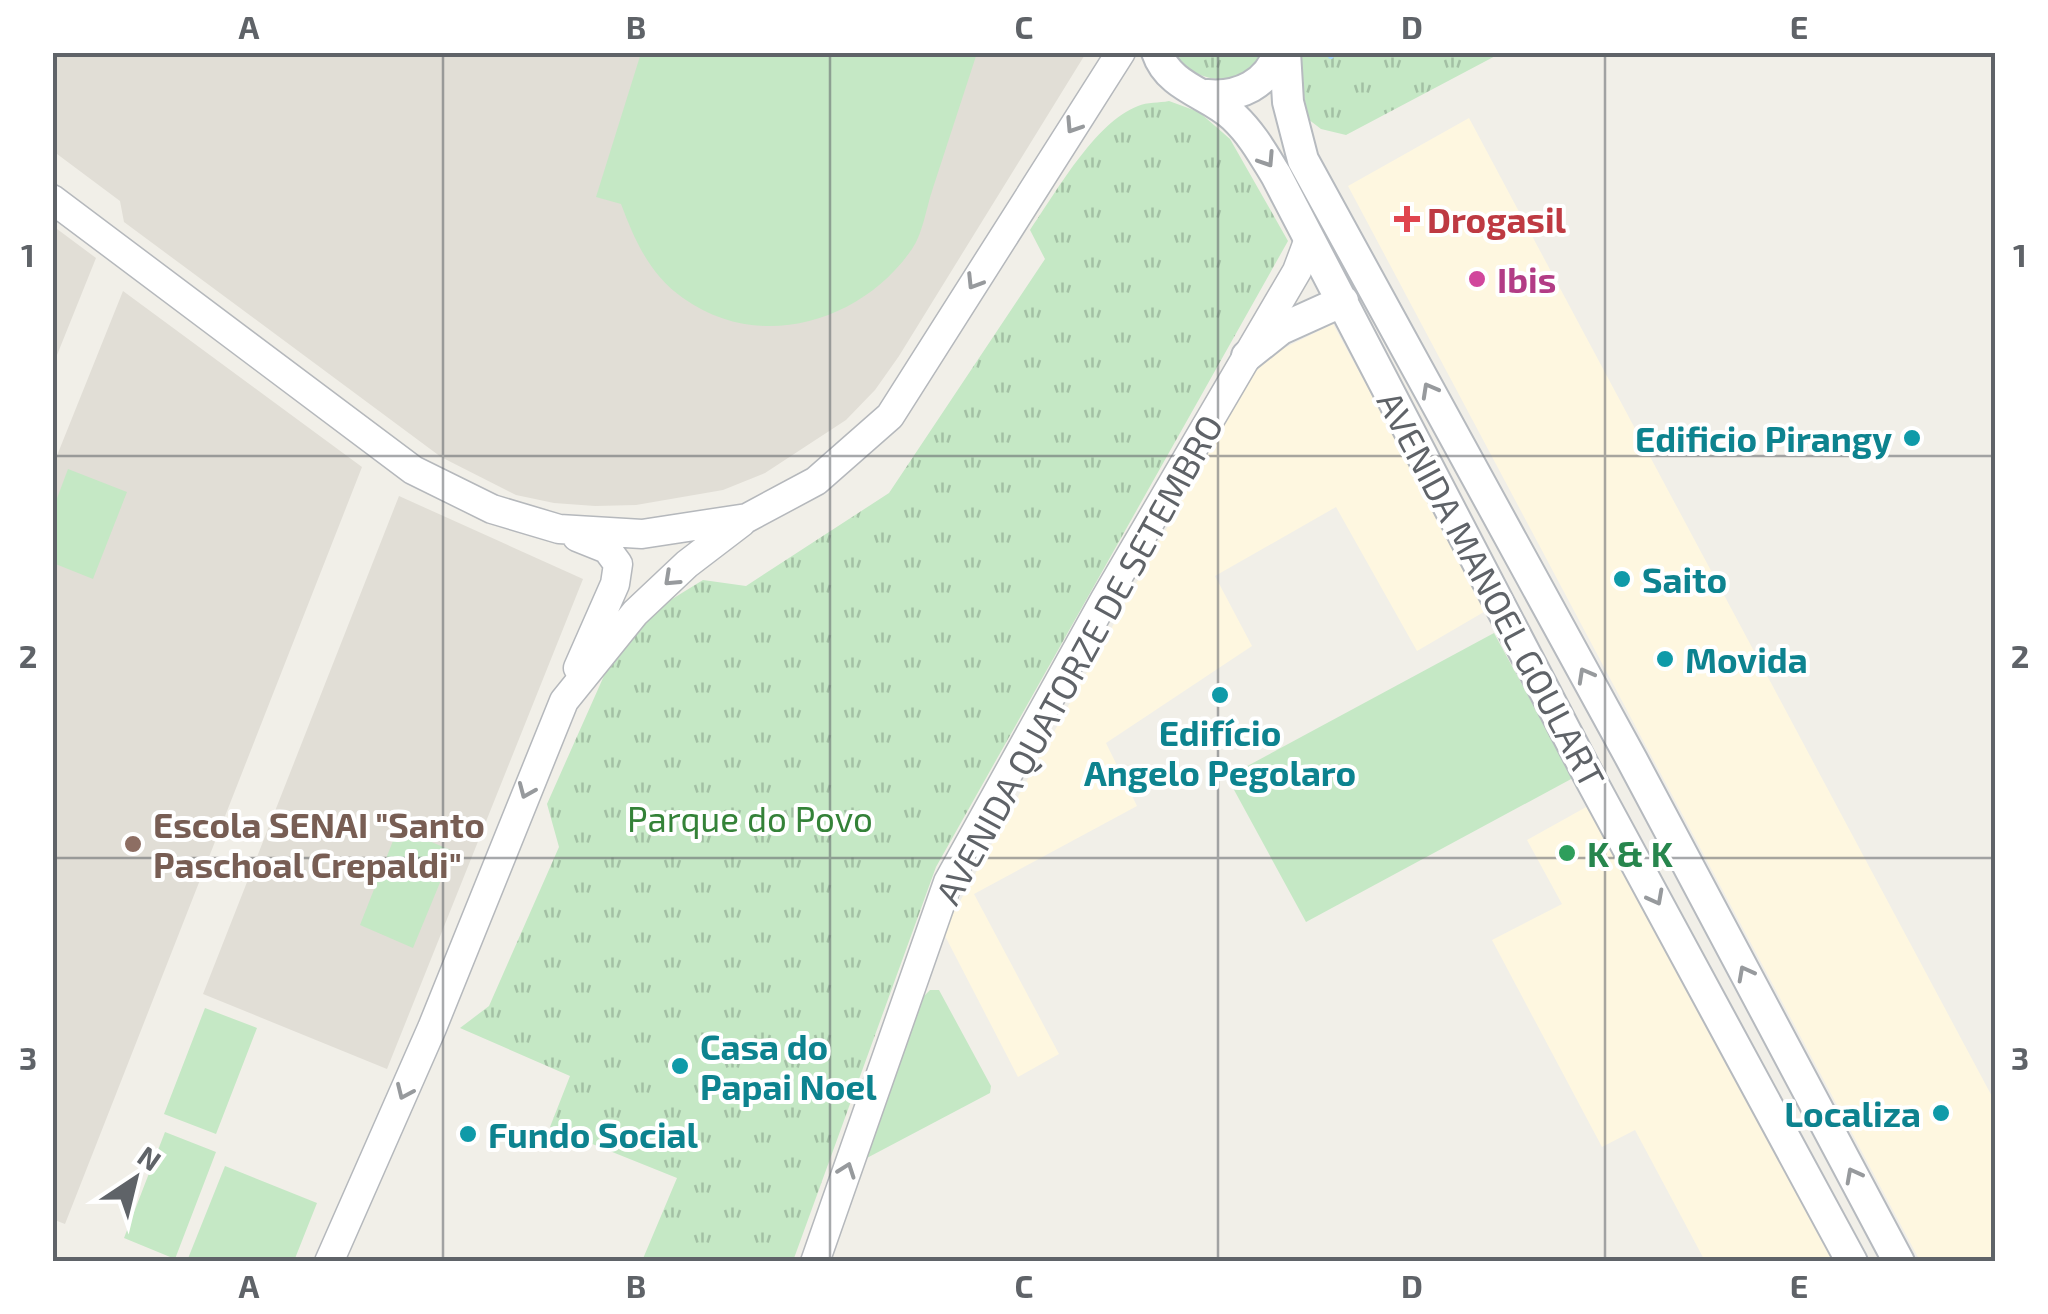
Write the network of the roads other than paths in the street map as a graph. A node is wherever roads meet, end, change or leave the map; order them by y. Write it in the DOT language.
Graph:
graph roads {
  1 [pos="1121,52"];
  2 [pos="1157,52"];
  3 [pos="1282,52"];
  4 [pos="1207,96"];
  5 [pos="1324,197"];
  6 [pos="52,199"];
  7 [pos="1309,238"];
  8 [pos="1342,301"];
  9 [pos="1247,356"];
  10 [pos="747,518"];
  11 [pos="559,529"];
  12 [pos="564,701"];
  13 [pos="329,1262"];
  14 [pos="814,1262"];
  15 [pos="1852,1262"];
  16 [pos="1898,1262"];
  1 -- 10 [label="street, one-way"];
  2 -- 4 [label="main road, AVENIDA MANOEL GOULART"];
  3 -- 4 [label="main road"];
  3 -- 5 [label="main road, AVENIDA MANOEL GOULART"];
  4 -- 7 [label="main road, AVENIDA MANOEL GOULART, one-way"];
  5 -- 7 [label="main road"];
  16 -- 5 [label="main road, AVENIDA MANOEL GOULART, one-way"];
  6 -- 11 [label="street"];
  7 -- 8 [label="main road, AVENIDA MANOEL GOULART"];
  7 -- 9 [label="street, AVENIDA QUATORZE DE SETEMBRO"];
  8 -- 9 [label="main road"];
  8 -- 15 [label="main road, AVENIDA MANOEL GOULART, one-way"];
  14 -- 9 [label="street, AVENIDA QUATORZE DE SETEMBRO, one-way"];
  10 -- 11 [label="street"];
  10 -- 12 [label="street, one-way"];
  11 -- 12 [label="street"];
  12 -- 13 [label="street, one-way"];
}
